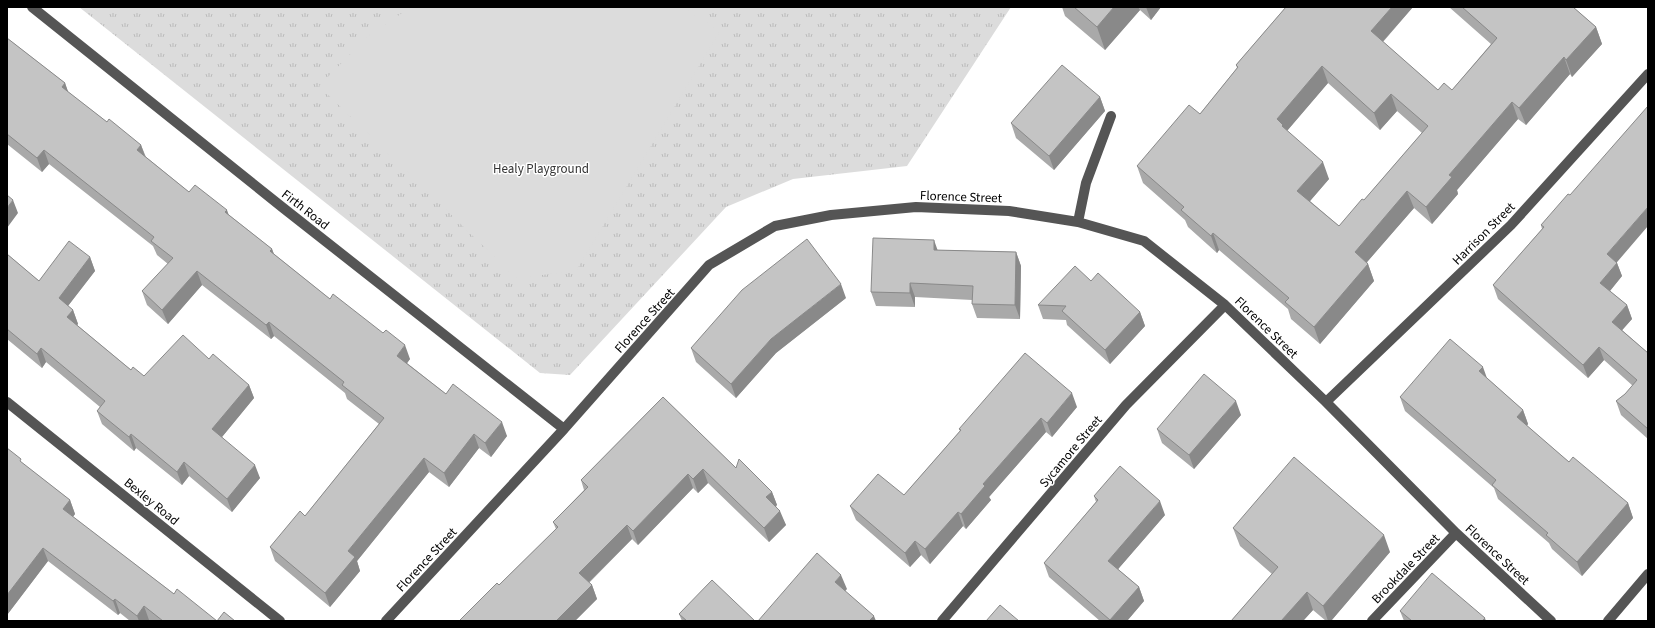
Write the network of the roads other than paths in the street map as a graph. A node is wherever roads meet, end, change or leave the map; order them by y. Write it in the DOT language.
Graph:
graph roads {
  1 [pos="32,7"];
  2 [pos="1648,74"];
  3 [pos="1111,116"];
  4 [pos="1078,222"];
  5 [pos="1225,304"];
  6 [pos="7,402"];
  7 [pos="1326,402"];
  8 [pos="564,428"];
  9 [pos="1456,533"];
  10 [pos="1648,574"];
  11 [pos="280,621"];
  12 [pos="386,621"];
  13 [pos="942,621"];
  14 [pos="1372,621"];
  15 [pos="1551,621"];
  16 [pos="1608,621"];
  1 -- 8 [label="street, Firth Road"];
  2 -- 7 [label="street, Harrison Street"];
  3 -- 4 [label="street"];
  4 -- 5 [label="street, Florence Street"];
  4 -- 8 [label="street, Florence Street"];
  5 -- 7 [label="street, Florence Street"];
  5 -- 13 [label="street, Sycamore Street"];
  6 -- 11 [label="street, Bexley Road"];
  7 -- 9 [label="street, Florence Street"];
  8 -- 12 [label="street, Florence Street"];
  9 -- 14 [label="street, Brookdale Street"];
  9 -- 15 [label="street, Florence Street"];
  10 -- 16 [label="street"];
}
